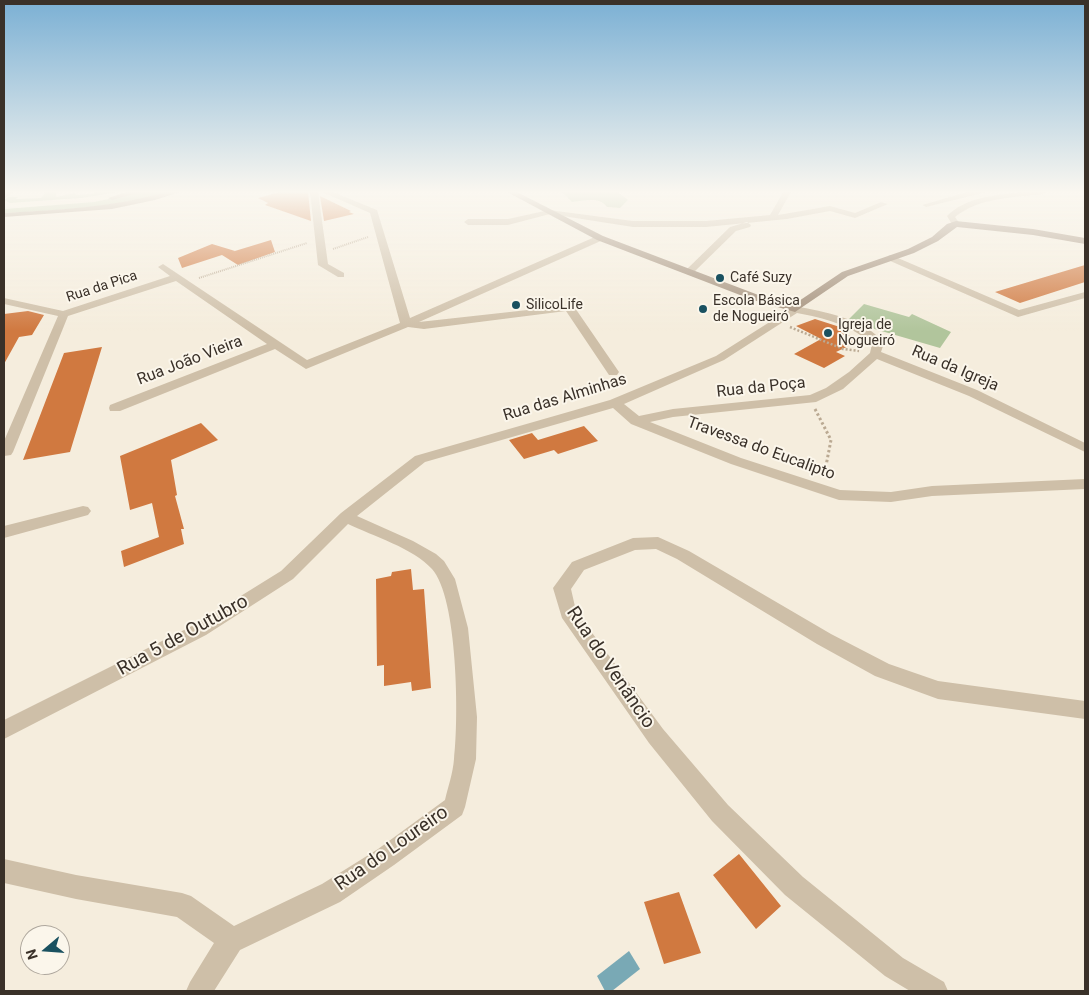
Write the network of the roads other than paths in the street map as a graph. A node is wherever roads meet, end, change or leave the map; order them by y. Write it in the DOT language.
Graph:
graph roads {
  1 [pos="320,238"];
  2 [pos="382,238"];
  3 [pos="599,238"];
  4 [pos="601,238"];
  5 [pos="723,238"];
  6 [pos="935,238"];
  7 [pos="1070,238"];
  8 [pos="1085,241"];
  9 [pos="892,258"];
  10 [pos="163,267"];
  11 [pos="689,272"];
  12 [pos="342,275"];
  13 [pos="182,280"];
  14 [pos="1085,295"];
  15 [pos="4,301"];
  16 [pos="795,309"];
  17 [pos="64,314"];
  18 [pos="406,324"];
  19 [pos="276,344"];
  20 [pos="875,354"];
  21 [pos="614,372"];
  22 [pos="615,402"];
  23 [pos="115,408"];
  24 [pos="636,421"];
  25 [pos="1085,448"];
  26 [pos="6,452"];
  27 [pos="1085,484"];
  28 [pos="83,511"];
  29 [pos="346,517"];
  30 [pos="4,532"];
  31 [pos="1085,710"];
  32 [pos="4,730"];
  33 [pos="4,871"];
  34 [pos="231,941"];
  35 [pos="200,991"];
  36 [pos="935,991"];
  1 -- 12 [label="street"];
  2 -- 18 [label="street"];
  3 -- 18 [label="street"];
  4 -- 11 [label="street"];
  5 -- 11 [label="street"];
  6 -- 9 [label="street"];
  7 -- 8 [label="street"];
  9 -- 14 [label="street"];
  9 -- 16 [label="street"];
  10 -- 13 [label="street"];
  11 -- 16 [label="street"];
  13 -- 17 [label="street, Rua da Pica"];
  13 -- 19 [label="street"];
  15 -- 17 [label="street, Rua da Pica"];
  16 -- 20 [label="street"];
  16 -- 22 [label="street, Rua das Alminhas"];
  17 -- 26 [label="street"];
  18 -- 19 [label="street"];
  18 -- 21 [label="street"];
  19 -- 23 [label="street, Rua João Vieira"];
  20 -- 24 [label="street, Rua da Poça"];
  20 -- 25 [label="street, Rua da Igreja"];
  22 -- 24 [label="street, Travessa do Eucalipto"];
  22 -- 29 [label="street, Rua das Alminhas"];
  24 -- 27 [label="street, Travessa do Eucalipto"];
  28 -- 30 [label="street"];
  29 -- 32 [label="street, Rua 5 de Outubro"];
  29 -- 34 [label="street, Rua do Loureiro"];
  31 -- 36 [label="street, Rua do Venâncio"];
  33 -- 34 [label="street"];
  34 -- 35 [label="street"];
}
